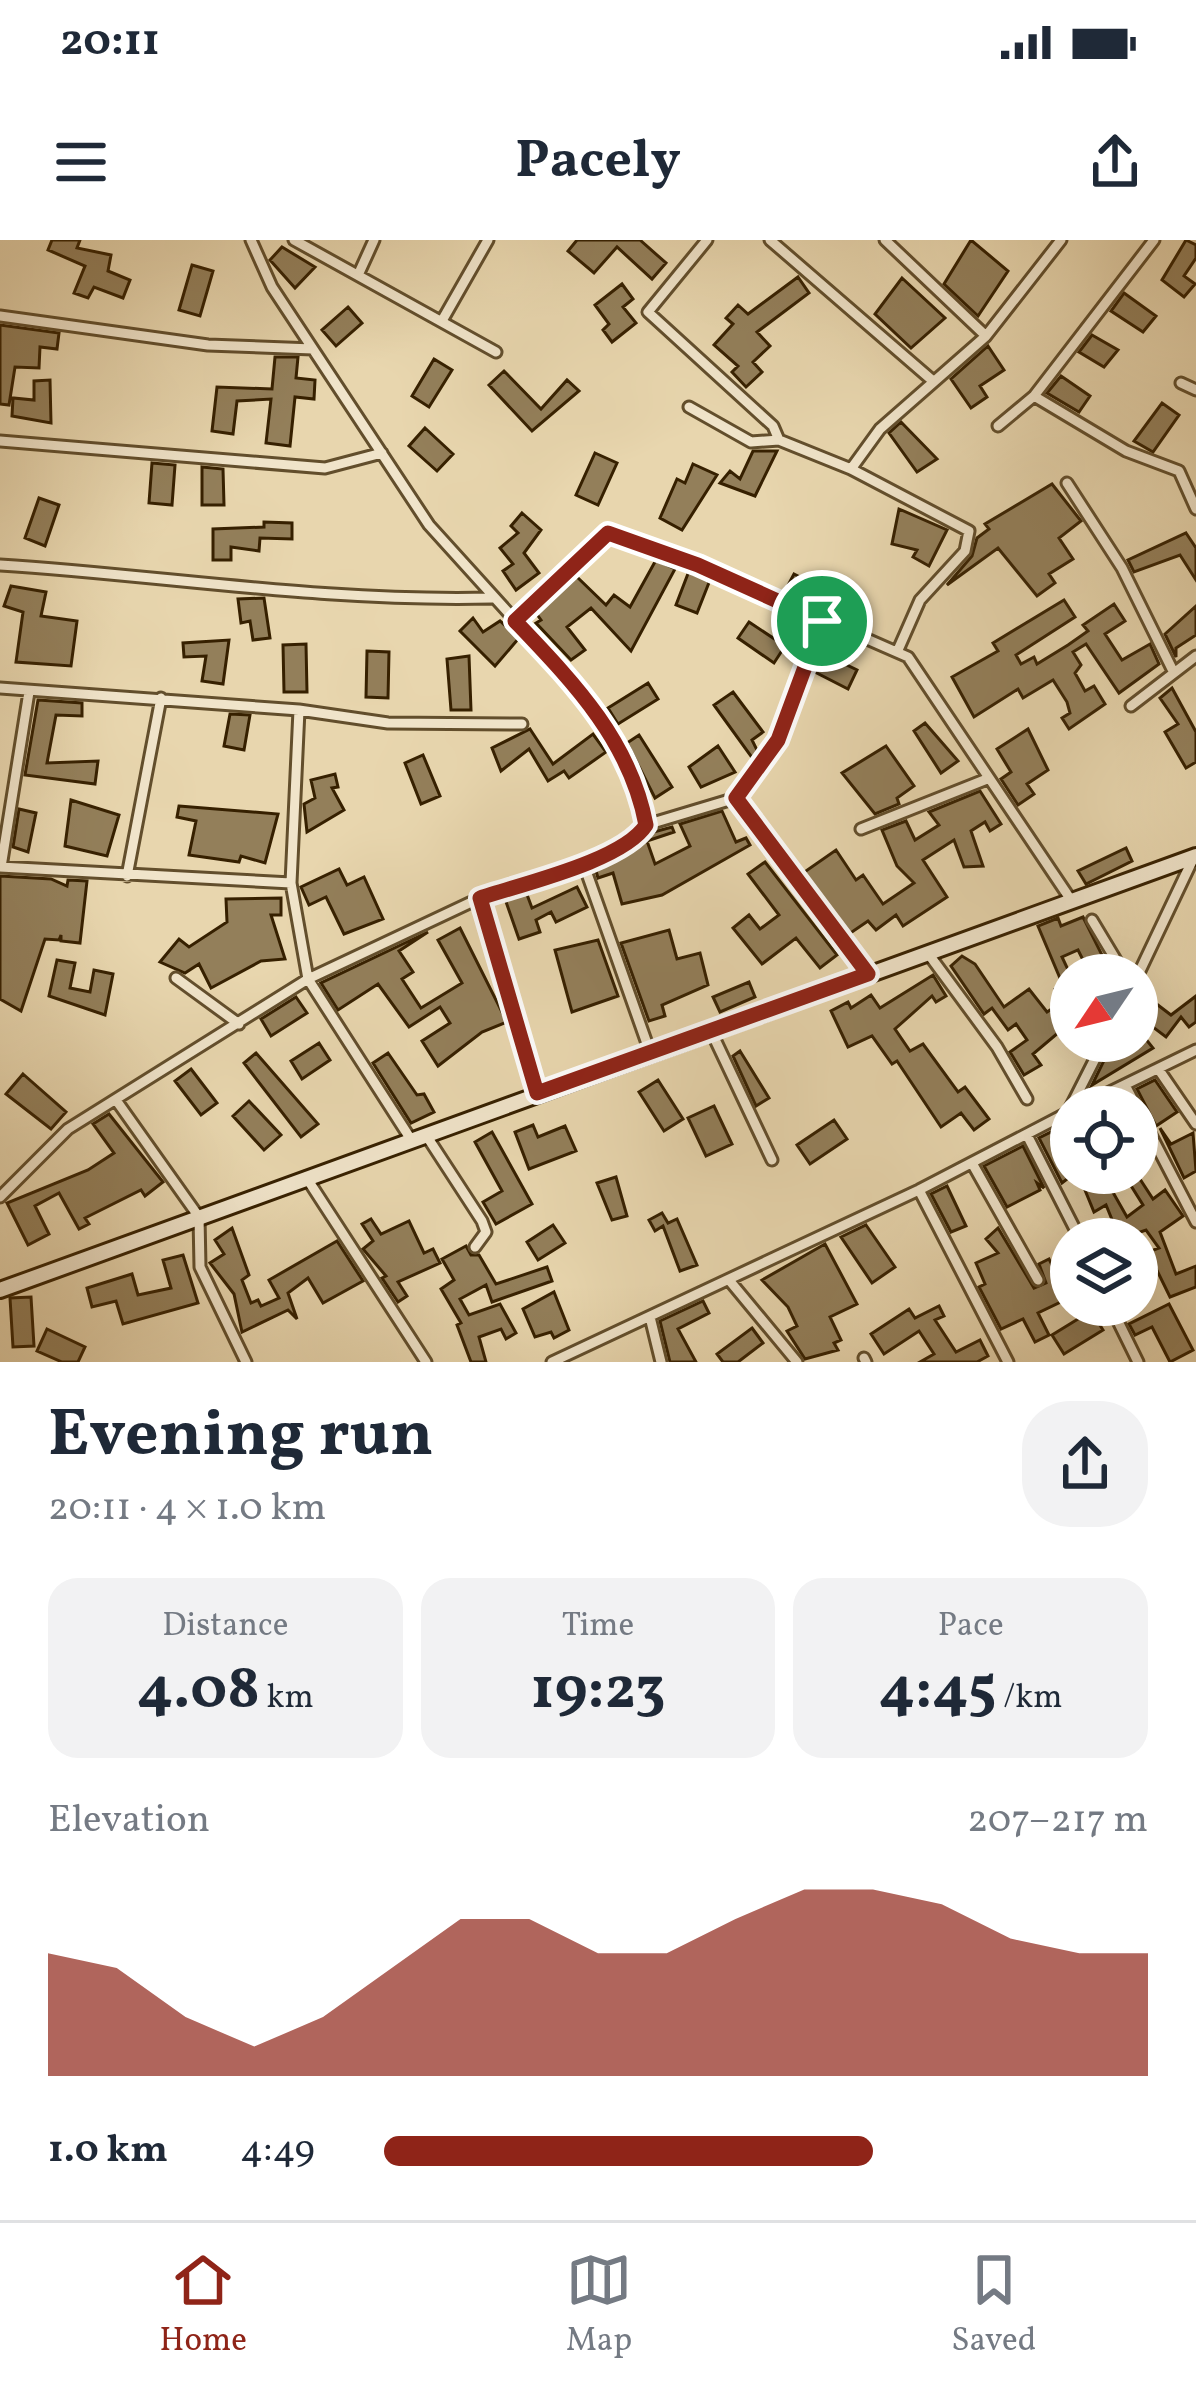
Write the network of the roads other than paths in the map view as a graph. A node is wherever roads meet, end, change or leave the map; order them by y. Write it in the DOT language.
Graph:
graph roads {
  1 [pos="251,240"];
  2 [pos="294,240"];
  3 [pos="374,240"];
  4 [pos="488,240"];
  5 [pos="706,240"];
  6 [pos="770,240"];
  7 [pos="885,240"];
  8 [pos="1061,240"];
  9 [pos="1154,240"];
  10 [pos="358,273"];
  11 [pos="0,316"];
  12 [pos="443,319"];
  13 [pos="986,336"];
  14 [pos="313,349"];
  15 [pos="496,352"];
  16 [pos="934,381"];
  17 [pos="1181,383"];
  18 [pos="1196,390"];
  19 [pos="1034,396"];
  20 [pos="689,407"];
  21 [pos="998,426"];
  22 [pos="779,440"];
  23 [pos="0,441"];
  24 [pos="382,453"];
  25 [pos="851,469"];
  26 [pos="1191,478"];
  27 [pos="1066,483"];
  28 [pos="1196,509"];
  29 [pos="0,565"];
  30 [pos="493,598"];
  31 [pos="515,621"];
  32 [pos="822,621"];
  33 [pos="898,650"];
  34 [pos="1196,656"];
  35 [pos="1174,673"];
  36 [pos="0,688"];
  37 [pos="29,692"];
  38 [pos="161,698"];
  39 [pos="1131,706"];
  40 [pos="299,710"];
  41 [pos="522,724"];
  42 [pos="987,779"];
  43 [pos="736,798"];
  44 [pos="646,825"];
  45 [pos="861,830"];
  46 [pos="1196,855"];
  47 [pos="586,863"];
  48 [pos="1,867"];
  49 [pos="127,876"];
  50 [pos="291,883"];
  51 [pos="480,898"];
  52 [pos="1071,900"];
  53 [pos="1092,920"];
  54 [pos="927,952"];
  55 [pos="1112,954"];
  56 [pos="1148,954"];
  57 [pos="868,974"];
  58 [pos="176,978"];
  59 [pos="308,979"];
  60 [pos="239,1024"];
  61 [pos="711,1030"];
  62 [pos="1196,1049"];
  63 [pos="650,1052"];
  64 [pos="1159,1070"];
  65 [pos="1125,1084"];
  66 [pos="1121,1086"];
  67 [pos="537,1093"];
  68 [pos="1027,1099"];
  69 [pos="116,1100"];
  70 [pos="1050,1122"];
  71 [pos="1196,1124"];
  72 [pos="1027,1135"];
  73 [pos="417,1136"];
  74 [pos="772,1160"];
  75 [pos="971,1163"];
  76 [pos="306,1177"];
  77 [pos="919,1190"];
  78 [pos="0,1197"];
  79 [pos="199,1216"];
  80 [pos="1069,1218"];
  81 [pos="1196,1222"];
  82 [pos="475,1246"];
  83 [pos="729,1280"];
  84 [pos="1037,1280"];
  85 [pos="0,1290"];
  86 [pos="650,1317"];
  87 [pos="1120,1326"];
  88 [pos="556,1361"];
  89 [pos="246,1362"];
  90 [pos="426,1362"];
  91 [pos="661,1362"];
  92 [pos="796,1362"];
  93 [pos="1008,1362"];
  94 [pos="1138,1362"];
  1 -- 14 [label="street"];
  2 -- 10 [label="street"];
  3 -- 10 [label="street"];
  4 -- 12 [label="street"];
  5 -- 22 [label="street"];
  6 -- 16 [label="street"];
  7 -- 13 [label="street"];
  8 -- 13 [label="street"];
  9 -- 19 [label="street"];
  10 -- 12 [label="street"];
  11 -- 14 [label="street"];
  12 -- 15 [label="street"];
  13 -- 16 [label="street"];
  14 -- 24 [label="street"];
  16 -- 25 [label="street"];
  17 -- 18 [label="street"];
  19 -- 21 [label="street"];
  19 -- 26 [label="street"];
  20 -- 22 [label="street"];
  22 -- 25 [label="street"];
  23 -- 24 [label="street"];
  24 -- 30 [label="street"];
  25 -- 33 [label="street"];
  26 -- 28 [label="street"];
  27 -- 35 [label="street"];
  29 -- 30 [label="street"];
  30 -- 31 [label="street"];
  31 -- 32 [label="street"];
  31 -- 44 [label="street"];
  32 -- 33 [label="street"];
  32 -- 43 [label="street"];
  33 -- 42 [label="street"];
  34 -- 35 [label="street"];
  35 -- 39 [label="street"];
  36 -- 37 [label="street"];
  37 -- 38 [label="street"];
  37 -- 48 [label="street"];
  38 -- 40 [label="street"];
  38 -- 49 [label="street"];
  40 -- 41 [label="street"];
  40 -- 50 [label="street"];
  42 -- 45 [label="street"];
  42 -- 52 [label="street"];
  43 -- 44 [label="street"];
  43 -- 57 [label="street"];
  44 -- 47 [label="street"];
  46 -- 52 [label="main road"];
  46 -- 56 [label="street"];
  47 -- 51 [label="street"];
  47 -- 63 [label="street"];
  48 -- 49 [label="street"];
  49 -- 50 [label="street"];
  50 -- 59 [label="street"];
  51 -- 59 [label="street"];
  51 -- 67 [label="street"];
  52 -- 54 [label="main road"];
  53 -- 55 [label="street"];
  54 -- 57 [label="main road"];
  54 -- 68 [label="street"];
  57 -- 61 [label="main road"];
  58 -- 60 [label="street"];
  59 -- 60 [label="street"];
  59 -- 73 [label="street"];
  60 -- 69 [label="street"];
  61 -- 63 [label="main road"];
  61 -- 74 [label="street"];
  62 -- 64 [label="street"];
  63 -- 67 [label="main road"];
  64 -- 65 [label="street"];
  64 -- 71 [label="street"];
  65 -- 66 [label="street"];
  65 -- 81 [label="street"];
  67 -- 73 [label="main road"];
  69 -- 78 [label="street"];
  69 -- 79 [label="street"];
  70 -- 72 [label="street"];
  72 -- 75 [label="street"];
  72 -- 80 [label="street"];
  73 -- 76 [label="main road"];
  73 -- 82 [label="street"];
  75 -- 77 [label="street"];
  75 -- 84 [label="street"];
  76 -- 79 [label="main road"];
  76 -- 90 [label="street"];
  77 -- 83 [label="street"];
  77 -- 93 [label="street"];
  79 -- 85 [label="main road"];
  79 -- 89 [label="street"];
  83 -- 86 [label="street"];
  83 -- 92 [label="street"];
  86 -- 88 [label="street"];
  86 -- 91 [label="street"];
  87 -- 94 [label="street"];
}
